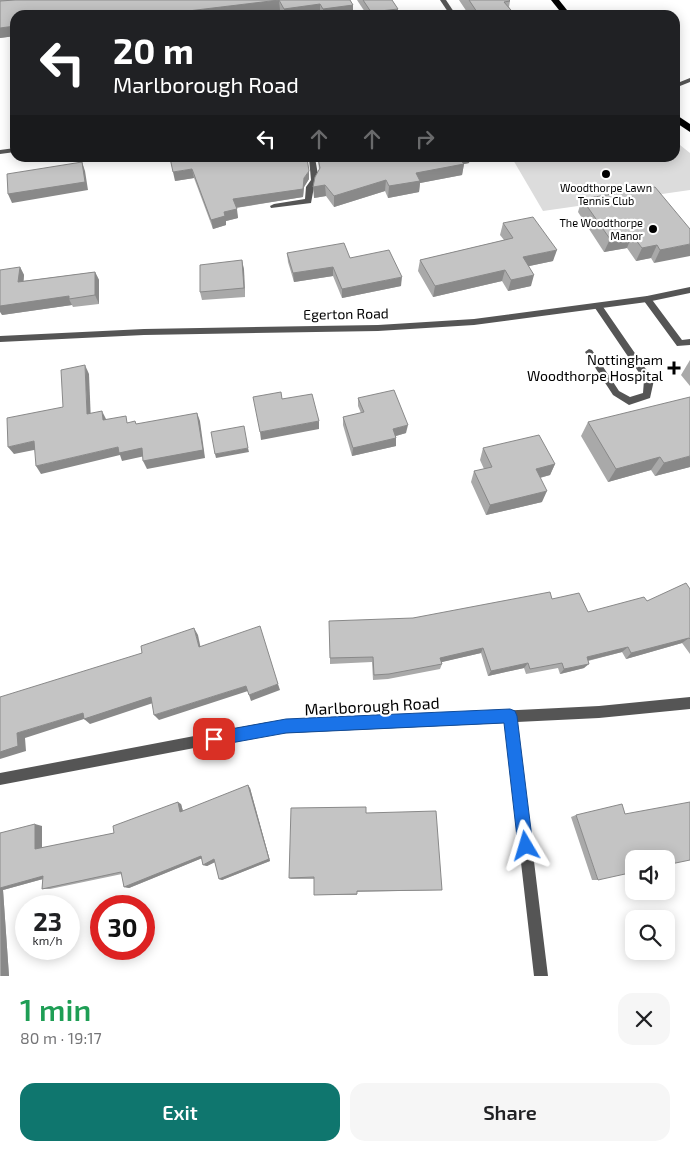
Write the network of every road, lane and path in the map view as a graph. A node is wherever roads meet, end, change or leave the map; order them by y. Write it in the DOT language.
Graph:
graph roads {
  1 [pos="555,0"];
  2 [pos="563,10"];
  3 [pos="680,121"];
  4 [pos="690,129"];
  5 [pos="313,162"];
  6 [pos="274,206"];
  7 [pos="690,290"];
  8 [pos="646,299"];
  9 [pos="598,306"];
  10 [pos="0,339"];
  11 [pos="690,342"];
  12 [pos="589,352"];
  13 [pos="690,703"];
  14 [pos="510,716"];
  15 [pos="0,779"];
  16 [pos="541,976"];
  1 -- 2 [label="highway"];
  3 -- 4 [label="highway"];
  5 -- 6 [label="street"];
  7 -- 8 [label="street, Egerton Road"];
  8 -- 9 [label="street, Egerton Road"];
  8 -- 11 [label="street"];
  9 -- 10 [label="street, Egerton Road"];
  9 -- 12 [label="street"];
  13 -- 14 [label="street, Marlborough Road"];
  14 -- 15 [label="street, Marlborough Road"];
  14 -- 16 [label="street"];
}
